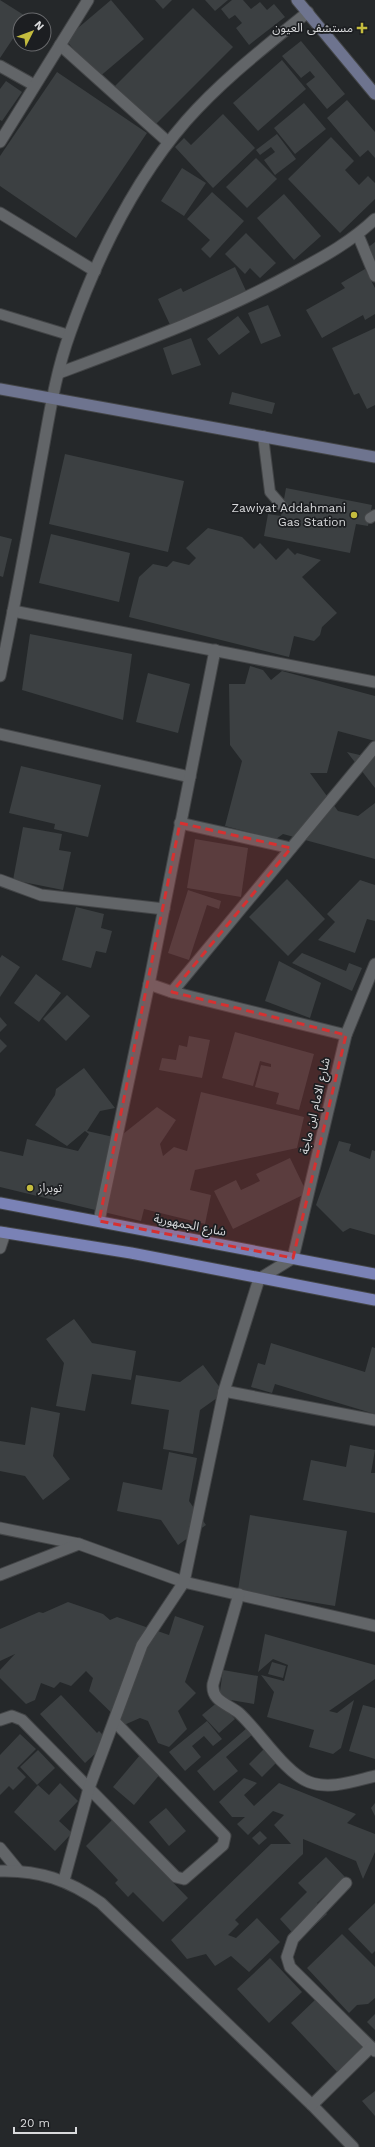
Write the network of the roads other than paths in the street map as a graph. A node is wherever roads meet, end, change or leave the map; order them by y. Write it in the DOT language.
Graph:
graph roads {
  1 [pos="88,0"];
  2 [pos="298,0"];
  3 [pos="308,12"];
  4 [pos="60,45"];
  5 [pos="0,66"];
  6 [pos="34,85"];
  7 [pos="375,94"];
  8 [pos="0,142"];
  9 [pos="168,142"];
  10 [pos="0,213"];
  11 [pos="375,219"];
  12 [pos="358,235"];
  13 [pos="95,271"];
  14 [pos="375,276"];
  15 [pos="0,314"];
  16 [pos="70,335"];
  17 [pos="59,374"];
  18 [pos="0,389"];
  19 [pos="52,400"];
  20 [pos="263,436"];
  21 [pos="375,457"];
  22 [pos="283,507"];
  23 [pos="13,611"];
  24 [pos="215,650"];
  25 [pos="0,676"];
  26 [pos="375,682"];
  27 [pos="0,734"];
  28 [pos="375,747"];
  29 [pos="190,777"];
  30 [pos="180,823"];
  31 [pos="291,848"];
  32 [pos="0,880"];
  33 [pos="164,909"];
  34 [pos="375,964"];
  35 [pos="149,984"];
  36 [pos="172,992"];
  37 [pos="346,1035"];
  38 [pos="0,1203"];
  39 [pos="99,1220"];
  40 [pos="3,1232"];
  41 [pos="0,1248"];
  42 [pos="293,1258"];
  43 [pos="375,1274"];
  44 [pos="259,1279"];
  45 [pos="375,1300"];
  46 [pos="224,1391"];
  47 [pos="375,1420"];
  48 [pos="0,1528"];
  49 [pos="79,1544"];
  50 [pos="0,1575"];
  51 [pos="184,1582"];
  52 [pos="240,1594"];
  53 [pos="375,1626"];
  54 [pos="0,1720"];
  55 [pos="114,1722"];
  56 [pos="375,1776"];
  57 [pos="89,1788"];
  58 [pos="0,1848"];
  59 [pos="18,1870"];
  60 [pos="0,1871"];
  61 [pos="64,1880"];
  62 [pos="346,1883"];
  63 [pos="373,2049"];
  64 [pos="312,2105"];
  65 [pos="353,2147"];
  1 -- 4 [label="street"];
  2 -- 3 [label="main road"];
  3 -- 7 [label="main road"];
  3 -- 9 [label="street"];
  4 -- 6 [label="street"];
  4 -- 9 [label="street"];
  5 -- 6 [label="street"];
  6 -- 8 [label="street"];
  9 -- 13 [label="street"];
  10 -- 13 [label="street"];
  11 -- 12 [label="street"];
  12 -- 14 [label="street"];
  12 -- 17 [label="street"];
  13 -- 16 [label="street"];
  15 -- 16 [label="lane"];
  16 -- 17 [label="street"];
  17 -- 19 [label="street"];
  18 -- 19 [label="main road"];
  19 -- 20 [label="main road"];
  19 -- 23 [label="street"];
  20 -- 21 [label="main road"];
  20 -- 22 [label="lane"];
  23 -- 24 [label="street"];
  23 -- 25 [label="street"];
  24 -- 26 [label="street"];
  24 -- 29 [label="street"];
  27 -- 29 [label="street"];
  28 -- 31 [label="street"];
  29 -- 30 [label="street"];
  30 -- 31 [label="street"];
  30 -- 33 [label="street"];
  31 -- 36 [label="street"];
  32 -- 33 [label="street"];
  33 -- 35 [label="street"];
  34 -- 37 [label="street, شارع الامام ابن ماجة"];
  35 -- 36 [label="street"];
  35 -- 39 [label="street"];
  36 -- 37 [label="street"];
  37 -- 42 [label="street, شارع الامام ابن ماجة"];
  38 -- 39 [label="main road, شارع الجمهورية"];
  39 -- 42 [label="main road, شارع الجمهورية"];
  40 -- 41 [label="street"];
  40 -- 44 [label="main road"];
  42 -- 43 [label="main road, شارع الجمهورية"];
  42 -- 44 [label="street"];
  44 -- 45 [label="main road"];
  44 -- 46 [label="street"];
  46 -- 47 [label="street"];
  46 -- 51 [label="street"];
  48 -- 49 [label="street"];
  49 -- 50 [label="street"];
  49 -- 51 [label="street"];
  51 -- 52 [label="street"];
  51 -- 55 [label="street"];
  52 -- 53 [label="street"];
  52 -- 56 [label="street"];
  54 -- 57 [label="street"];
  55 -- 57 [label="street"];
  55 -- 57 [label="street"];
  57 -- 61 [label="street"];
  58 -- 59 [label="street"];
  59 -- 60 [label="street"];
  59 -- 61 [label="street"];
  61 -- 64 [label="street"];
  62 -- 63 [label="street"];
  63 -- 64 [label="street"];
  64 -- 65 [label="street"];
}
